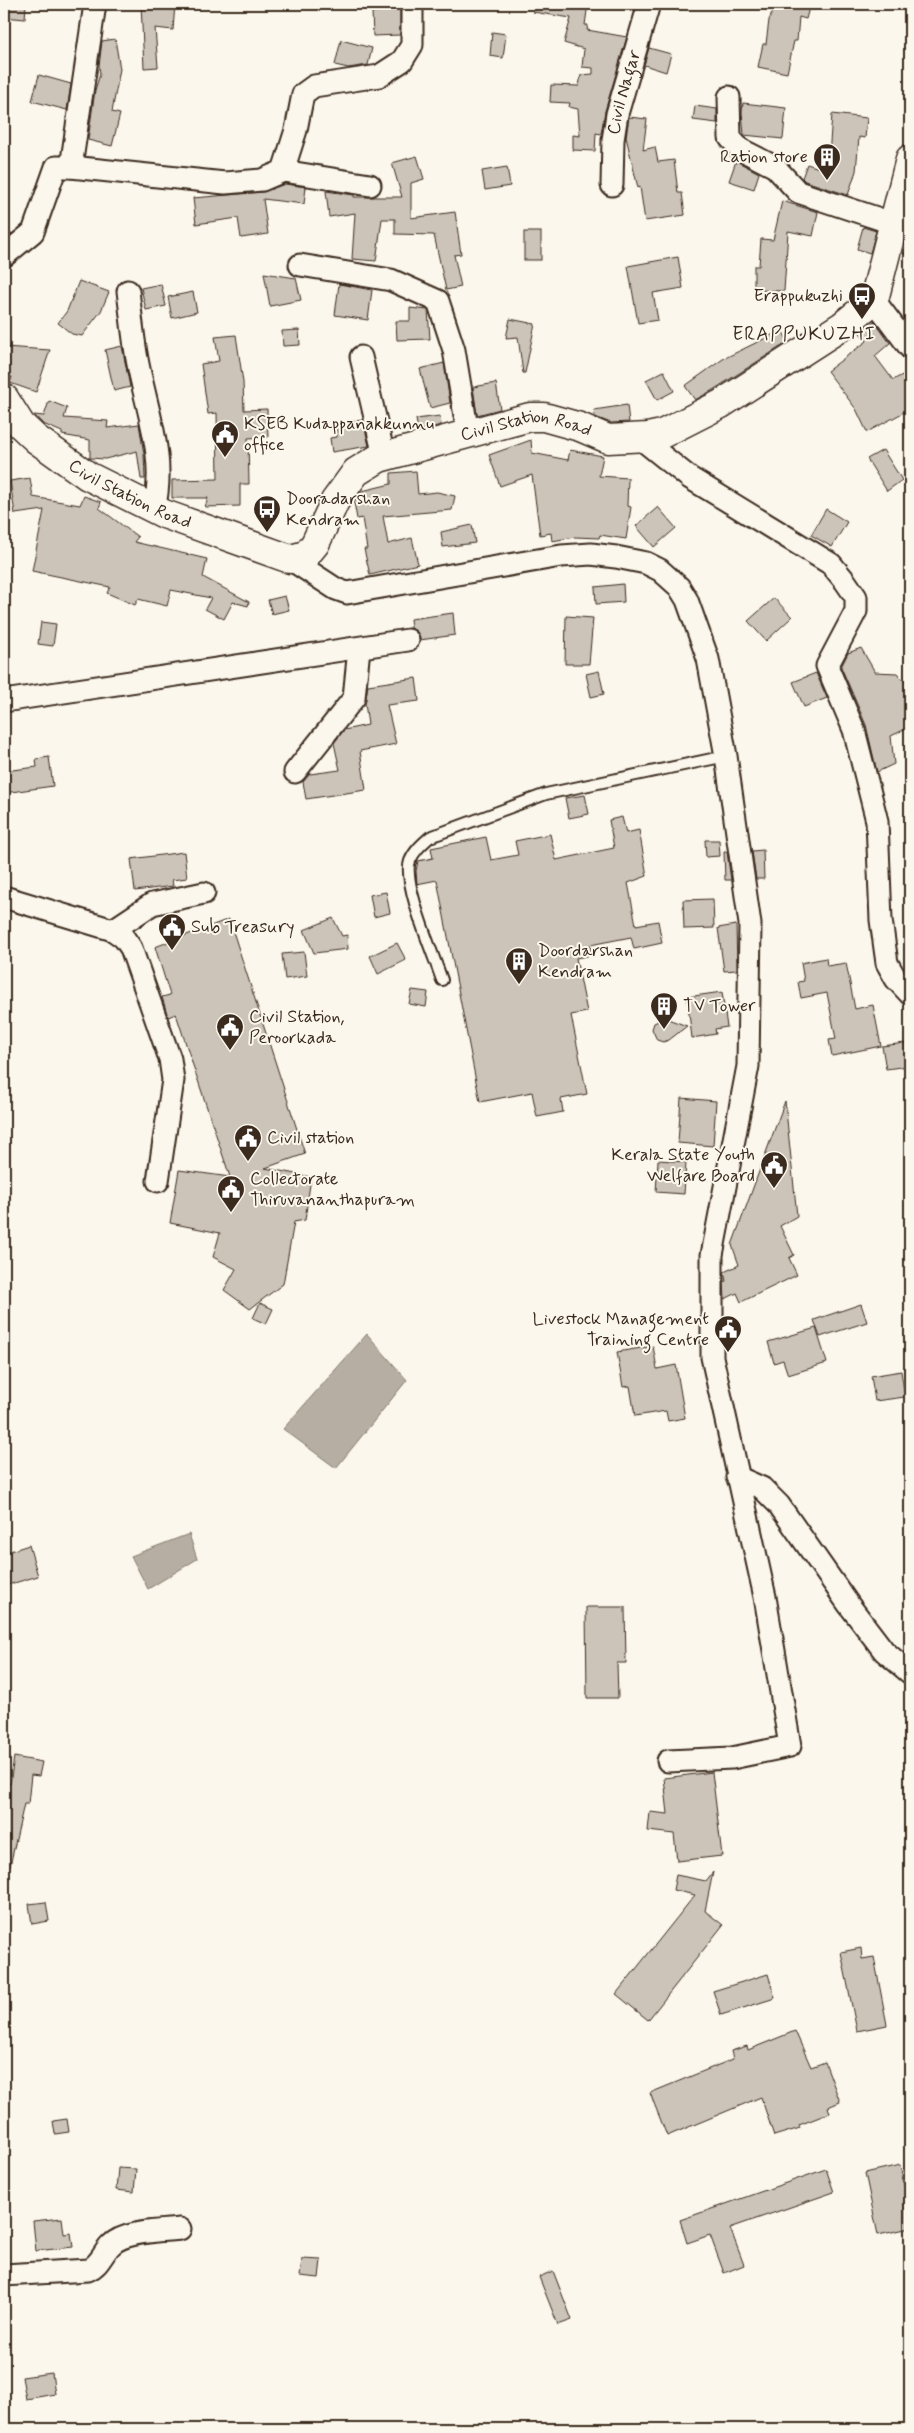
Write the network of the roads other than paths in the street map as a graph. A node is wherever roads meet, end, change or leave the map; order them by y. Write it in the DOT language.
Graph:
graph roads {
  1 [pos="95,4"];
  2 [pos="412,4"];
  3 [pos="648,4"];
  4 [pos="729,97"];
  5 [pos="910,159"];
  6 [pos="71,167"];
  7 [pos="282,171"];
  8 [pos="370,185"];
  9 [pos="612,185"];
  10 [pos="895,224"];
  11 [pos="4,256"];
  12 [pos="300,265"];
  13 [pos="128,291"];
  14 [pos="874,300"];
  15 [pos="910,348"];
  16 [pos="362,357"];
  17 [pos="4,398"];
  18 [pos="468,434"];
  19 [pos="640,438"];
  20 [pos="384,456"];
  21 [pos="154,509"];
  22 [pos="290,559"];
  23 [pos="408,640"];
  24 [pos="359,648"];
  25 [pos="4,701"];
  26 [pos="726,756"];
  27 [pos="295,772"];
  28 [pos="204,893"];
  29 [pos="4,897"];
  30 [pos="113,930"];
  31 [pos="442,980"];
  32 [pos="910,994"];
  33 [pos="158,1181"];
  34 [pos="737,1477"];
  35 [pos="910,1673"];
  36 [pos="668,1761"];
  37 [pos="180,2229"];
  38 [pos="4,2276"];
  1 -- 6 [label="street"];
  2 -- 7 [label="street"];
  3 -- 9 [label="street, Civil Nagar"];
  4 -- 10 [label="street"];
  5 -- 10 [label="main road"];
  6 -- 7 [label="street"];
  6 -- 11 [label="street"];
  7 -- 8 [label="street"];
  10 -- 14 [label="main road"];
  12 -- 18 [label="street"];
  13 -- 21 [label="street"];
  14 -- 15 [label="street"];
  14 -- 19 [label="main road, Civil Station Road"];
  16 -- 20 [label="street"];
  17 -- 21 [label="main road, Civil Station Road"];
  18 -- 19 [label="main road, Civil Station Road"];
  18 -- 20 [label="main road, Civil Station Road"];
  19 -- 32 [label="street"];
  20 -- 22 [label="main road, Civil Station Road"];
  21 -- 22 [label="main road, Civil Station Road"];
  22 -- 26 [label="street"];
  23 -- 24 [label="street"];
  24 -- 25 [label="street"];
  24 -- 27 [label="street"];
  26 -- 31 [label="lane"];
  26 -- 34 [label="street"];
  28 -- 30 [label="street"];
  29 -- 30 [label="street"];
  30 -- 33 [label="street"];
  34 -- 35 [label="street"];
  34 -- 36 [label="street"];
  37 -- 38 [label="street"];
}
